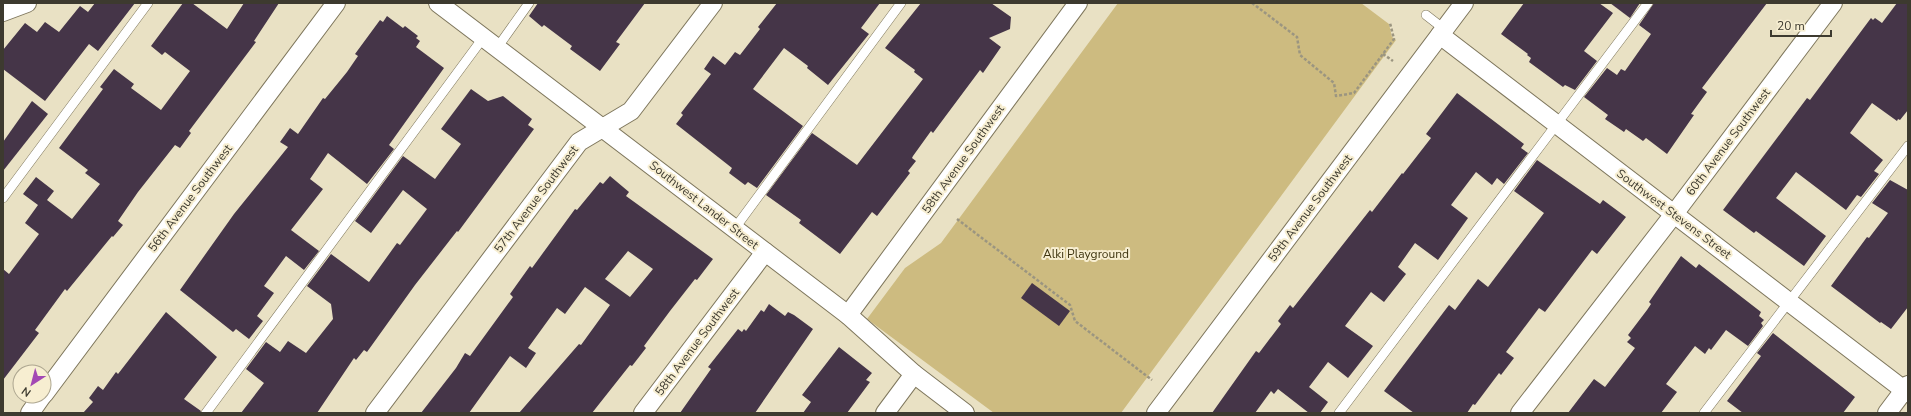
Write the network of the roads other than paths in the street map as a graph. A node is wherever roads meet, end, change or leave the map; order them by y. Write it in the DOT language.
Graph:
graph roads {
  1 [pos="27,3"];
  2 [pos="148,3"];
  3 [pos="336,3"];
  4 [pos="438,3"];
  5 [pos="529,3"];
  6 [pos="713,3"];
  7 [pos="901,3"];
  8 [pos="1078,3"];
  9 [pos="1464,3"];
  10 [pos="1648,3"];
  11 [pos="1833,3"];
  12 [pos="3,12"];
  13 [pos="1426,15"];
  14 [pos="1442,32"];
  15 [pos="490,43"];
  16 [pos="1557,125"];
  17 [pos="604,128"];
  18 [pos="1908,146"];
  19 [pos="3,198"];
  20 [pos="1674,214"];
  21 [pos="735,228"];
  22 [pos="765,252"];
  23 [pos="1789,302"];
  24 [pos="848,315"];
  25 [pos="914,374"];
  26 [pos="52,383"];
  27 [pos="1907,390"];
  28 [pos="36,404"];
  29 [pos="30,413"];
  30 [pos="206,413"];
  31 [pos="375,413"];
  32 [pos="643,413"];
  33 [pos="885,413"];
  34 [pos="965,413"];
  35 [pos="1156,413"];
  36 [pos="1339,413"];
  37 [pos="1520,413"];
  38 [pos="1704,413"];
  39 [pos="1887,413"];
  1 -- 12 [label="street"];
  2 -- 19 [label="lane"];
  3 -- 26 [label="street, 56th Avenue Southwest"];
  4 -- 15 [label="street, Southwest Lander Street"];
  5 -- 15 [label="lane"];
  6 -- 17 [label="street, 57th Avenue Southwest"];
  7 -- 21 [label="lane"];
  8 -- 24 [label="street, 58th Avenue Southwest"];
  9 -- 14 [label="street, 59th Avenue Southwest"];
  10 -- 16 [label="lane"];
  11 -- 20 [label="street, 60th Avenue Southwest"];
  13 -- 14 [label="lane"];
  14 -- 16 [label="street, Southwest Stevens Street"];
  14 -- 35 [label="street, 59th Avenue Southwest"];
  15 -- 17 [label="street, Southwest Lander Street"];
  15 -- 30 [label="lane"];
  16 -- 20 [label="street, Southwest Stevens Street"];
  16 -- 36 [label="lane"];
  17 -- 21 [label="street, Southwest Lander Street"];
  17 -- 31 [label="street, 57th Avenue Southwest"];
  18 -- 23 [label="lane"];
  20 -- 23 [label="street, Southwest Stevens Street"];
  20 -- 37 [label="street, 60th Avenue Southwest"];
  21 -- 22 [label="street, Southwest Lander Street"];
  22 -- 24 [label="street, Southwest Lander Street"];
  22 -- 32 [label="street, 58th Avenue Southwest"];
  23 -- 27 [label="street, Southwest Stevens Street"];
  23 -- 38 [label="lane"];
  24 -- 25 [label="street, Southwest Lander Street"];
  25 -- 33 [label="street"];
  25 -- 34 [label="street, Southwest Lander Street"];
  27 -- 39 [label="street"];
  28 -- 29 [label="street, 56th Avenue Southwest"];
}
